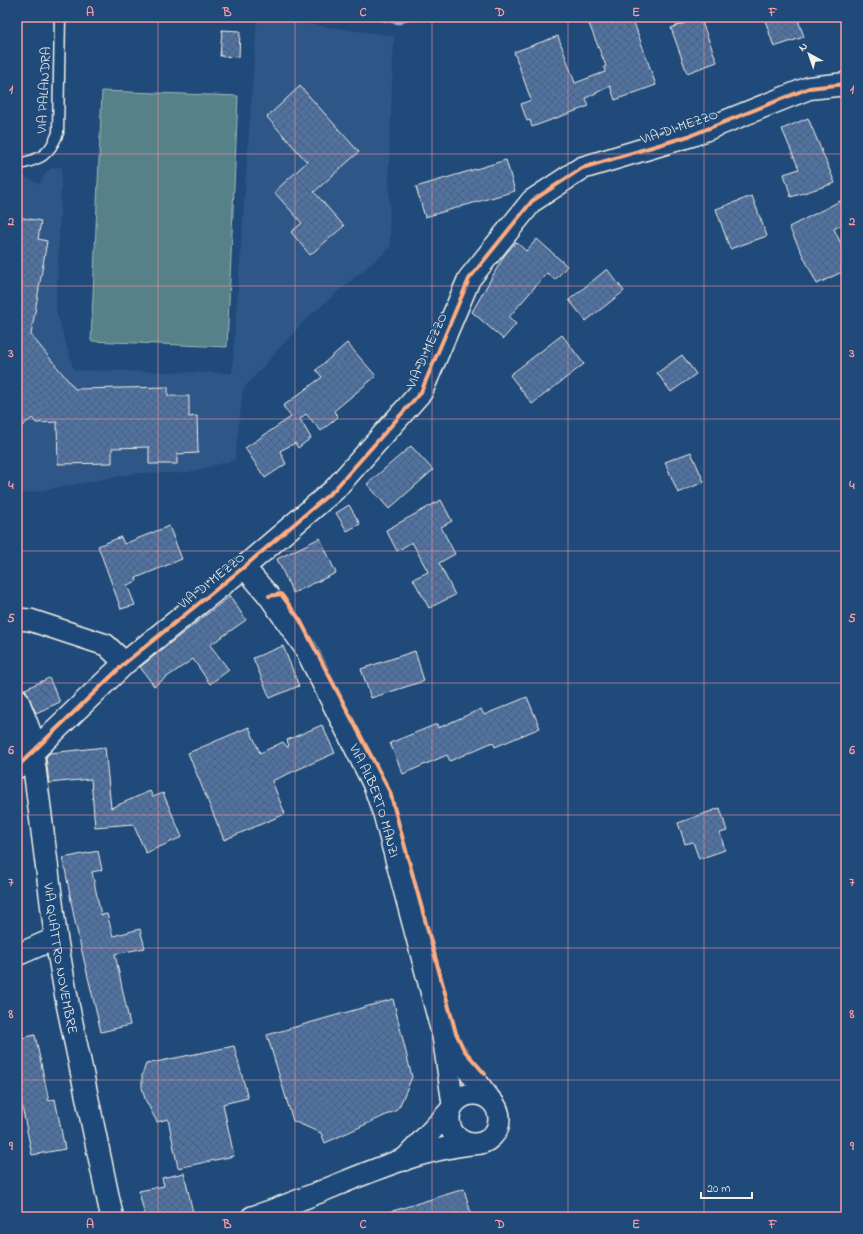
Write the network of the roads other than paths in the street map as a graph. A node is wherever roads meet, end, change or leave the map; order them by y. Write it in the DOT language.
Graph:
graph roads {
  1 [pos="60,17"];
  2 [pos="846,84"];
  3 [pos="17,165"];
  4 [pos="244,568"];
  5 [pos="17,619"];
  6 [pos="125,663"];
  7 [pos="17,699"];
  8 [pos="32,751"];
  9 [pos="17,767"];
  10 [pos="56,938"];
  11 [pos="17,955"];
  12 [pos="443,1036"];
  13 [pos="489,1098"];
  14 [pos="451,1108"];
  15 [pos="470,1144"];
  16 [pos="404,1160"];
  17 [pos="112,1217"];
  18 [pos="252,1217"];
  1 -- 3 [label="lane, VIA PALANDRA"];
  2 -- 4 [label="street, VIA DI MEZZO"];
  4 -- 6 [label="street, VIA DI MEZZO"];
  4 -- 12 [label="street, VIA ALBERTO MANZI"];
  5 -- 6 [label="street"];
  6 -- 8 [label="street, VIA DI MEZZO"];
  7 -- 8 [label="street, VIA QUATTRO NOVEMBRE"];
  8 -- 9 [label="street, VIA DI MEZZO"];
  8 -- 10 [label="street, VIA QUATTRO NOVEMBRE"];
  10 -- 11 [label="street"];
  10 -- 17 [label="street, VIA QUATTRO NOVEMBRE"];
  12 -- 13 [label="street, VIA ALBERTO MANZI"];
  12 -- 14 [label="street, VIA ALBERTO MANZI"];
  13 -- 14 [label="street"];
  13 -- 15 [label="street"];
  14 -- 15 [label="street"];
  14 -- 16 [label="street"];
  15 -- 16 [label="street"];
  16 -- 18 [label="street"];
}
